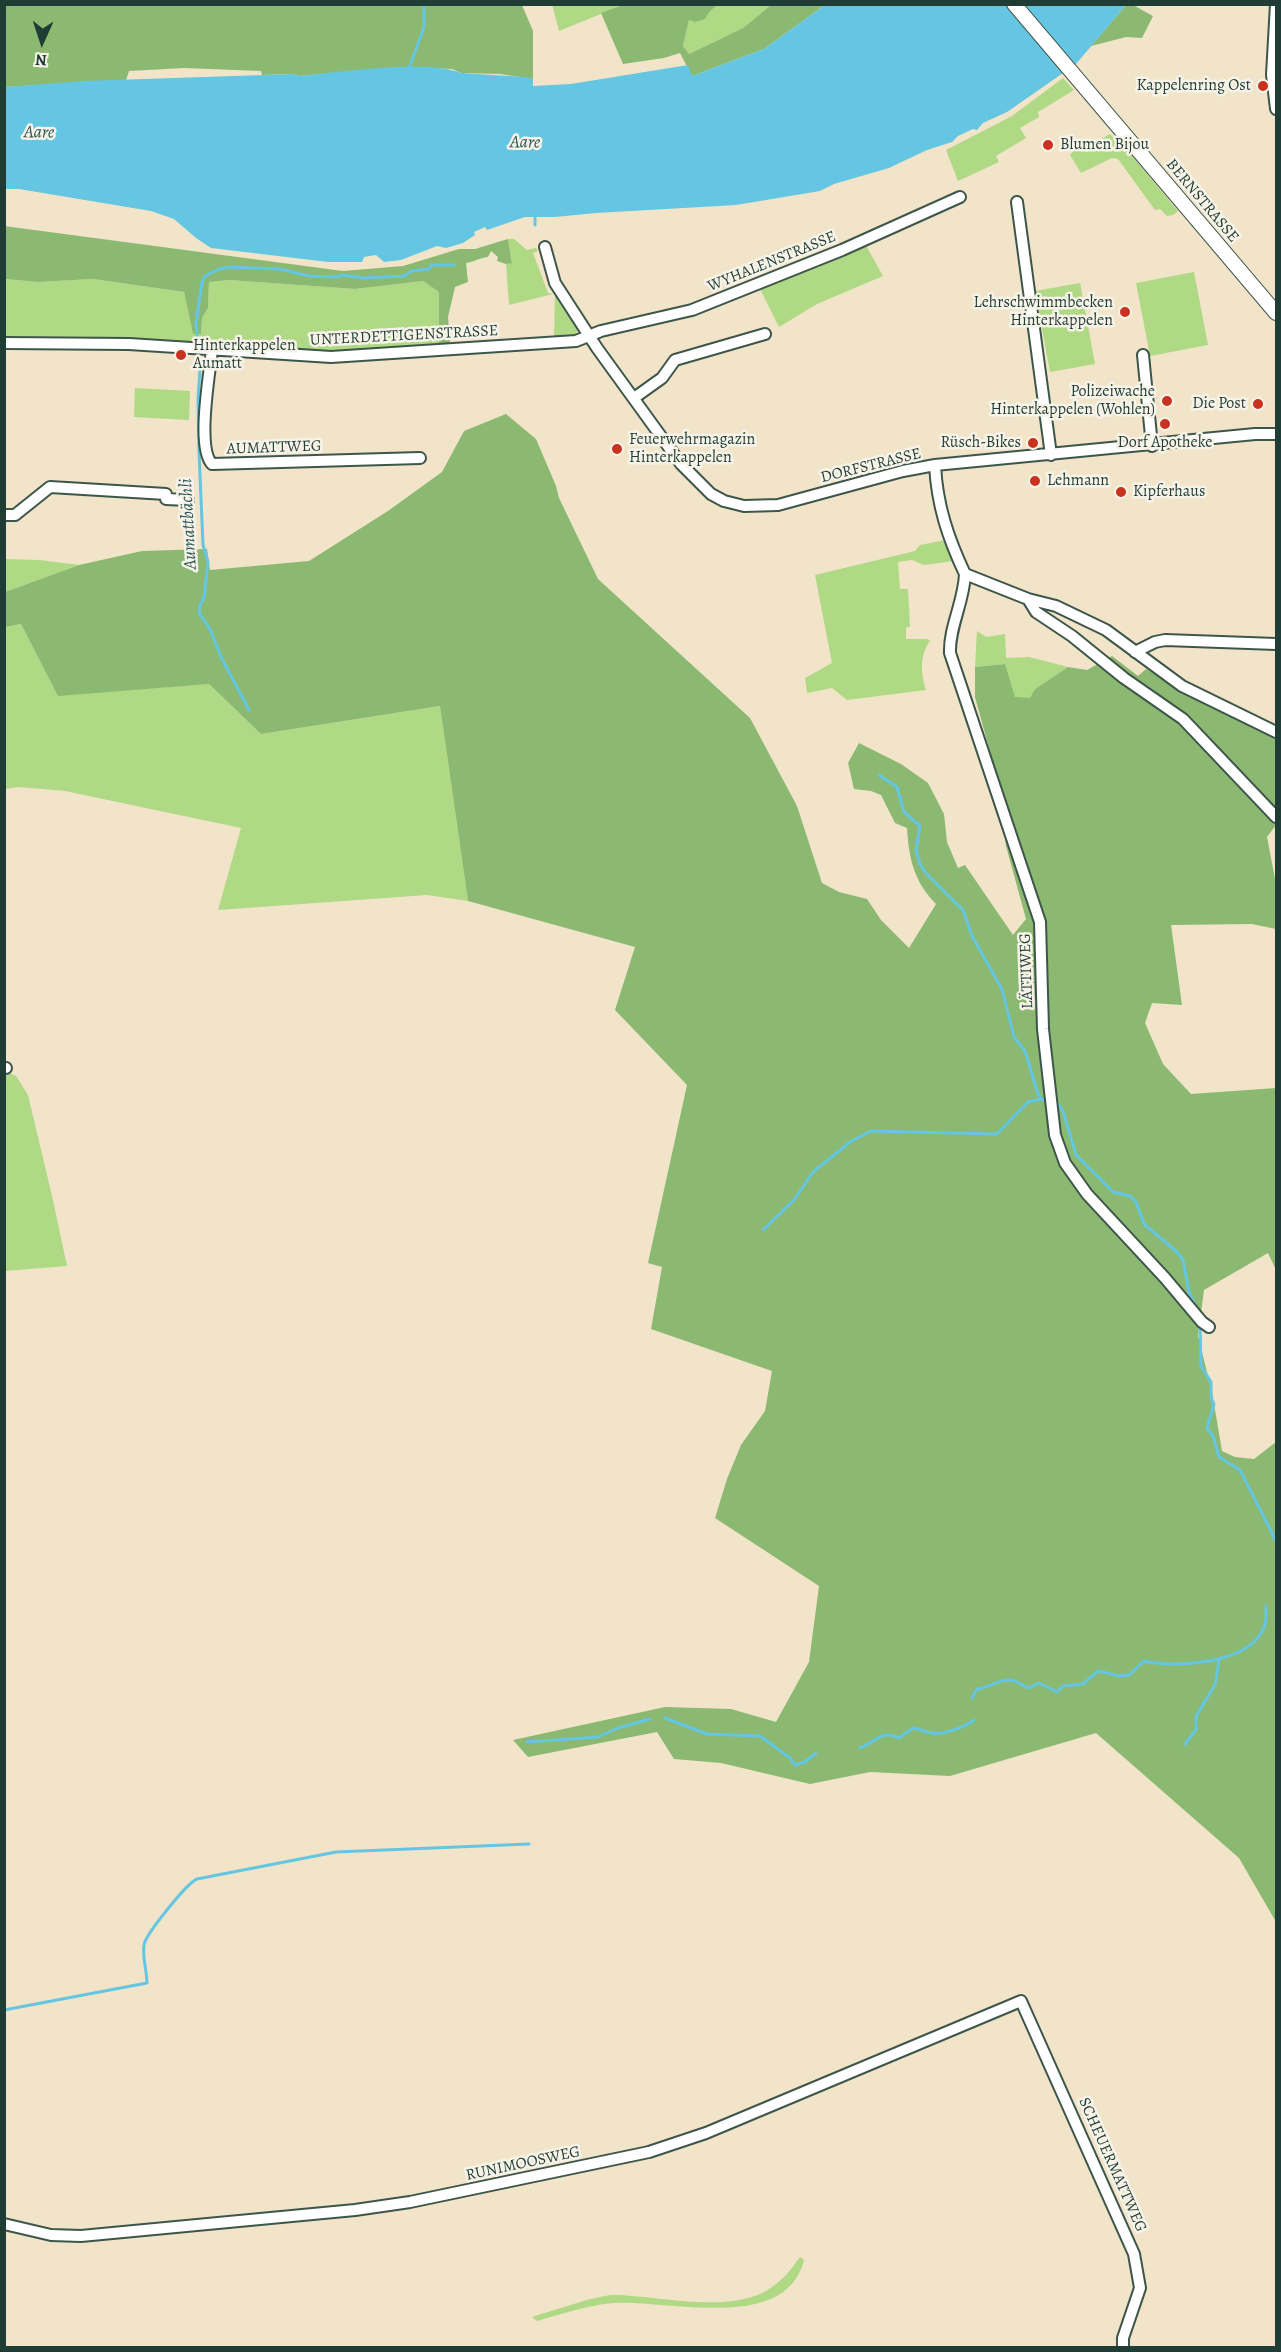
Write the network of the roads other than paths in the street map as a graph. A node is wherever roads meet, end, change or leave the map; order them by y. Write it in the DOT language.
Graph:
graph roads {
  1 [pos="1014,4"];
  2 [pos="1276,4"];
  3 [pos="1276,109"];
  4 [pos="960,196"];
  5 [pos="1017,202"];
  6 [pos="545,247"];
  7 [pos="1276,313"];
  8 [pos="765,334"];
  9 [pos="589,335"];
  10 [pos="4,343"];
  11 [pos="213,349"];
  12 [pos="1143,356"];
  13 [pos="633,398"];
  14 [pos="1276,434"];
  15 [pos="1152,446"];
  16 [pos="1051,455"];
  17 [pos="420,458"];
  18 [pos="935,465"];
  19 [pos="188,500"];
  20 [pos="4,515"];
  21 [pos="965,574"];
  22 [pos="1028,599"];
  23 [pos="1276,644"];
  24 [pos="1135,651"];
  25 [pos="1276,732"];
  26 [pos="1276,817"];
  27 [pos="1209,1327"];
  28 [pos="1021,2001"];
  29 [pos="4,2223"];
  30 [pos="1123,2348"];
  1 -- 7 [label="main road, BERNSTRASSE"];
  2 -- 3 [label="street"];
  4 -- 9 [label="street, WYHALENSTRASSE"];
  5 -- 16 [label="street"];
  6 -- 9 [label="street, DORFSTRASSE"];
  8 -- 13 [label="street"];
  9 -- 11 [label="street, UNTERDETTIGENSTRASSE"];
  9 -- 13 [label="street, DORFSTRASSE"];
  10 -- 11 [label="street, UNTERDETTIGENSTRASSE"];
  11 -- 17 [label="street, AUMATTWEG"];
  12 -- 15 [label="street"];
  13 -- 18 [label="street, DORFSTRASSE"];
  14 -- 15 [label="street, DORFSTRASSE"];
  15 -- 16 [label="street, DORFSTRASSE"];
  16 -- 18 [label="street, DORFSTRASSE"];
  18 -- 21 [label="street"];
  19 -- 20 [label="street"];
  21 -- 22 [label="street"];
  21 -- 27 [label="street, LÄTTIWEG"];
  22 -- 24 [label="street"];
  22 -- 26 [label="street"];
  23 -- 24 [label="street"];
  24 -- 25 [label="street"];
  28 -- 29 [label="street, RUNIMOOSWEG"];
  28 -- 30 [label="street, SCHEUERMATTWEG"];
}
